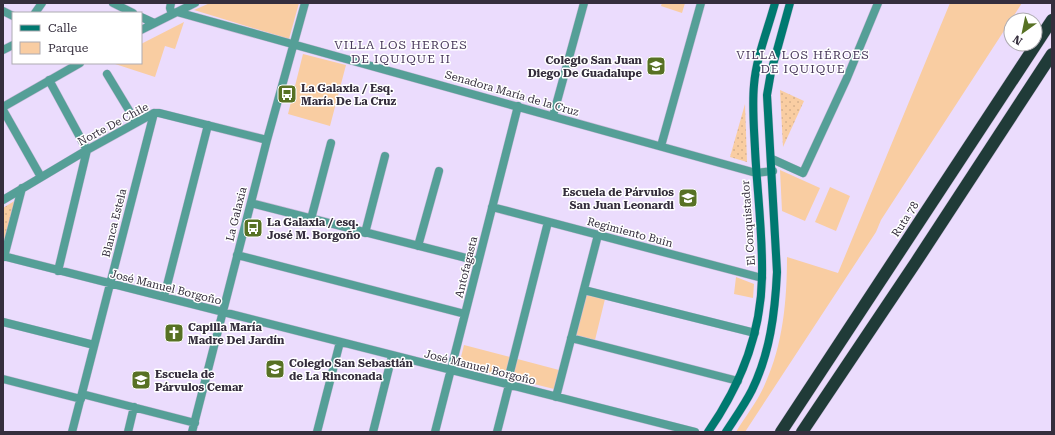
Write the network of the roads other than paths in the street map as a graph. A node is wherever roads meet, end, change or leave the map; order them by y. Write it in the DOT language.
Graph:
graph roads {
  1 [pos="42,3"];
  2 [pos="113,3"];
  3 [pos="171,3"];
  4 [pos="195,3"];
  5 [pos="305,3"];
  6 [pos="584,3"];
  7 [pos="701,3"];
  8 [pos="775,3"];
  9 [pos="790,3"];
  10 [pos="878,3"];
  11 [pos="3,11"];
  12 [pos="36,12"];
  13 [pos="131,12"];
  14 [pos="174,13"];
  15 [pos="12,16"];
  16 [pos="142,17"];
  17 [pos="1052,20"];
  18 [pos="154,23"];
  19 [pos="142,29"];
  20 [pos="294,44"];
  21 [pos="12,46"];
  22 [pos="3,50"];
  23 [pos="1052,54"];
  24 [pos="78,64"];
  25 [pos="107,74"];
  26 [pos="49,80"];
  27 [pos="518,106"];
  28 [pos="3,108"];
  29 [pos="154,113"];
  30 [pos="553,116"];
  31 [pos="136,122"];
  32 [pos="208,126"];
  33 [pos="267,140"];
  34 [pos="331,143"];
  35 [pos="661,146"];
  36 [pos="87,150"];
  37 [pos="385,156"];
  38 [pos="772,159"];
  39 [pos="439,171"];
  40 [pos="773,171"];
  41 [pos="756,173"];
  42 [pos="41,177"];
  43 [pos="22,188"];
  44 [pos="3,200"];
  45 [pos="251,203"];
  46 [pos="492,207"];
  47 [pos="310,219"];
  48 [pos="548,222"];
  49 [pos="365,233"];
  50 [pos="598,235"];
  51 [pos="418,246"];
  52 [pos="237,255"];
  53 [pos="3,256"];
  54 [pos="478,261"];
  55 [pos="58,270"];
  56 [pos="762,278"];
  57 [pos="110,284"];
  58 [pos="584,290"];
  59 [pos="164,297"];
  60 [pos="223,313"];
  61 [pos="465,314"];
  62 [pos="3,322"];
  63 [pos="755,333"];
  64 [pos="571,338"];
  65 [pos="340,342"];
  66 [pos="94,345"];
  67 [pos="392,356"];
  68 [pos="450,371"];
  69 [pos="3,379"];
  70 [pos="738,381"];
  71 [pos="509,385"];
  72 [pos="81,396"];
  73 [pos="556,397"];
  74 [pos="134,407"];
  75 [pos="195,422"];
  76 [pos="72,432"];
  77 [pos="128,432"];
  78 [pos="192,432"];
  79 [pos="316,432"];
  80 [pos="373,432"];
  81 [pos="435,432"];
  82 [pos="497,432"];
  83 [pos="695,432"];
  84 [pos="708,432"];
  85 [pos="726,432"];
  86 [pos="780,432"];
  87 [pos="802,432"];
  1 -- 12 [label="street"];
  2 -- 13 [label="street"];
  3 -- 14 [label="street"];
  4 -- 14 [label="street"];
  5 -- 20 [label="street, La Galaxia"];
  6 -- 30 [label="street"];
  7 -- 35 [label="street"];
  8 -- 41 [label="main road, El Conquistador"];
  9 -- 38 [label="main road"];
  10 -- 38 [label="street"];
  11 -- 15 [label="street"];
  14 -- 18 [label="street"];
  14 -- 20 [label="street, Senadora María de la Cruz"];
  16 -- 18 [label="street"];
  17 -- 86 [label="highway, Ruta 78"];
  18 -- 19 [label="street"];
  20 -- 27 [label="street, Senadora María de la Cruz"];
  20 -- 33 [label="street, La Galaxia"];
  21 -- 22 [label="street"];
  23 -- 87 [label="highway"];
  24 -- 26 [label="street"];
  25 -- 31 [label="street"];
  26 -- 28 [label="street"];
  26 -- 36 [label="street"];
  27 -- 30 [label="street, Senadora María de la Cruz"];
  27 -- 46 [label="street, Antofagasta"];
  28 -- 42 [label="street"];
  29 -- 31 [label="street, Norte De Chile"];
  29 -- 32 [label="street, Norte De Chile"];
  29 -- 57 [label="street, Blanca Estela"];
  30 -- 35 [label="street, Senadora María de la Cruz"];
  31 -- 36 [label="street, Norte De Chile"];
  32 -- 33 [label="street, Norte De Chile"];
  32 -- 59 [label="street"];
  33 -- 45 [label="street, La Galaxia"];
  34 -- 47 [label="street"];
  35 -- 41 [label="street, Senadora María de la Cruz"];
  36 -- 42 [label="street, Norte De Chile"];
  36 -- 55 [label="street"];
  37 -- 49 [label="street"];
  38 -- 40 [label="main road"];
  39 -- 51 [label="street"];
  40 -- 41 [label="street, Senadora María de la Cruz"];
  40 -- 85 [label="main road"];
  41 -- 56 [label="main road, El Conquistador"];
  42 -- 43 [label="street, Norte De Chile"];
  43 -- 44 [label="street, Norte De Chile"];
  43 -- 53 [label="street"];
  45 -- 47 [label="street"];
  45 -- 52 [label="street, La Galaxia"];
  46 -- 48 [label="street, Regimiento Buin"];
  46 -- 54 [label="street, Antofagasta"];
  47 -- 49 [label="street"];
  48 -- 50 [label="street, Regimiento Buin"];
  48 -- 71 [label="street"];
  49 -- 51 [label="street"];
  50 -- 56 [label="street, Regimiento Buin"];
  50 -- 58 [label="street"];
  51 -- 54 [label="street"];
  52 -- 60 [label="street, La Galaxia"];
  52 -- 61 [label="street"];
  53 -- 55 [label="street, José Manuel Borgoño"];
  54 -- 61 [label="street, Antofagasta"];
  55 -- 57 [label="street, José Manuel Borgoño"];
  56 -- 63 [label="main road, El Conquistador"];
  57 -- 59 [label="street, José Manuel Borgoño"];
  57 -- 66 [label="street, Blanca Estela"];
  58 -- 63 [label="street"];
  58 -- 64 [label="street"];
  59 -- 60 [label="street, José Manuel Borgoño"];
  60 -- 65 [label="street, José Manuel Borgoño"];
  60 -- 75 [label="street, La Galaxia"];
  61 -- 68 [label="street, Antofagasta"];
  62 -- 66 [label="street"];
  63 -- 70 [label="main road, El Conquistador"];
  64 -- 70 [label="street"];
  64 -- 73 [label="street"];
  65 -- 67 [label="street, José Manuel Borgoño"];
  65 -- 79 [label="street"];
  66 -- 72 [label="street, Blanca Estela"];
  67 -- 68 [label="street, José Manuel Borgoño"];
  67 -- 80 [label="street"];
  68 -- 71 [label="street, José Manuel Borgoño"];
  68 -- 81 [label="street, Antofagasta"];
  69 -- 72 [label="street"];
  70 -- 84 [label="main road, El Conquistador"];
  71 -- 73 [label="street, José Manuel Borgoño"];
  71 -- 82 [label="street"];
  72 -- 74 [label="street"];
  72 -- 76 [label="street, Blanca Estela"];
  73 -- 83 [label="street, José Manuel Borgoño"];
  74 -- 75 [label="street"];
  74 -- 77 [label="street"];
  75 -- 78 [label="street, La Galaxia"];
}
